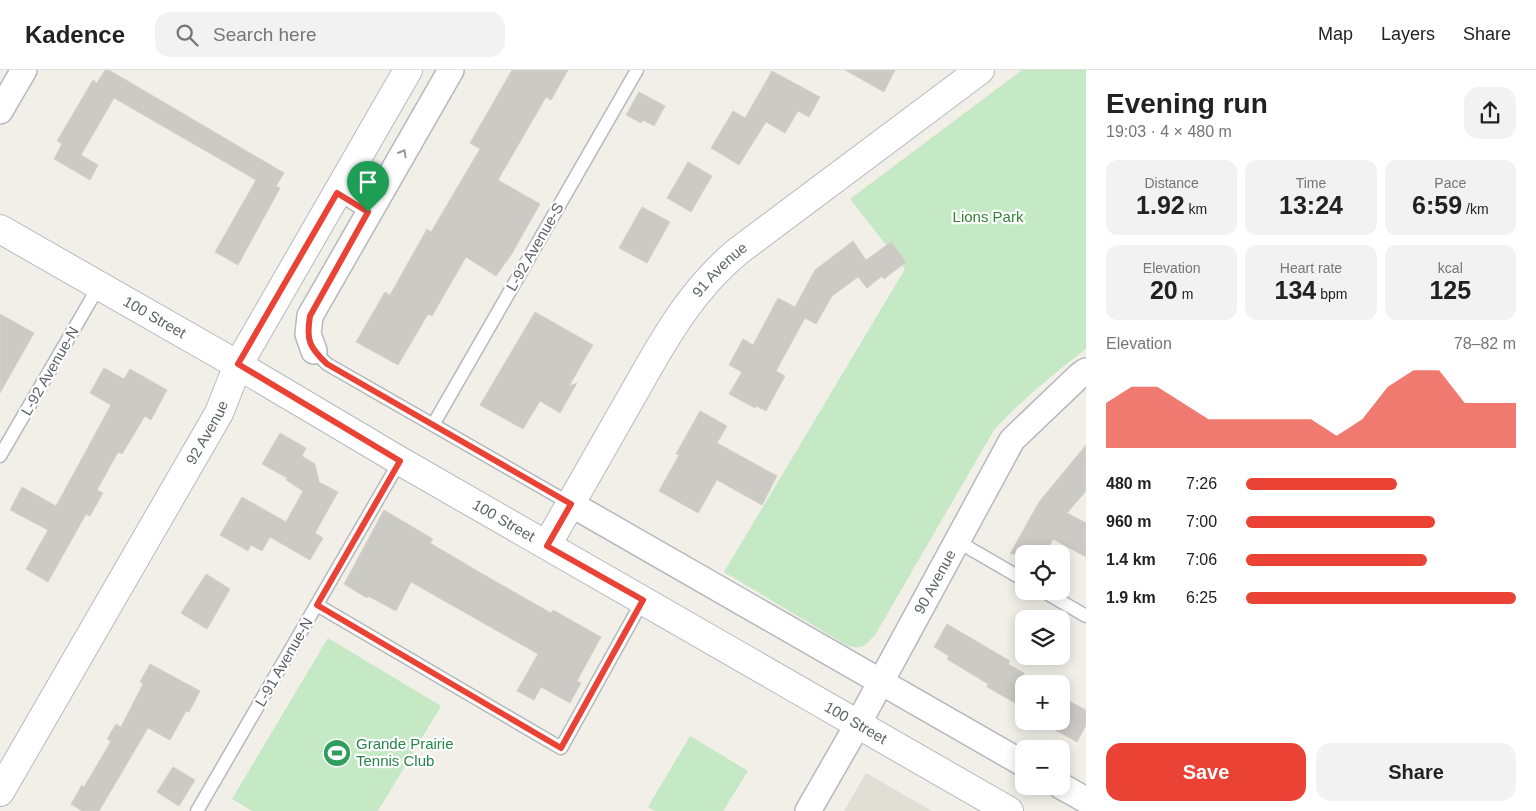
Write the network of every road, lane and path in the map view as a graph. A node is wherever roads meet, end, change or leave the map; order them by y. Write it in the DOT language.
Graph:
graph roads {
  1 [pos="24,70"];
  2 [pos="408,70"];
  3 [pos="452,70"];
  4 [pos="637,70"];
  5 [pos="980,70"];
  6 [pos="0,111"];
  7 [pos="337,193"];
  8 [pos="368,212"];
  9 [pos="0,229"];
  10 [pos="99,286"];
  11 [pos="314,351"];
  12 [pos="238,364"];
  13 [pos="1086,371"];
  14 [pos="433,425"];
  15 [pos="0,456"];
  16 [pos="400,461"];
  17 [pos="571,504"];
  18 [pos="958,541"];
  19 [pos="547,546"];
  20 [pos="1015,575"];
  21 [pos="643,600"];
  22 [pos="1058,600"];
  23 [pos="317,605"];
  24 [pos="1086,616"];
  25 [pos="881,681"];
  26 [pos="858,724"];
  27 [pos="1015,759"];
  28 [pos="1070,791"];
  29 [pos="0,792"];
  30 [pos="1086,800"];
  31 [pos="197,811"];
  32 [pos="808,811"];
  33 [pos="1009,811"];
  1 -- 6 [label="street"];
  2 -- 7 [label="street, 92 Avenue"];
  8 -- 3 [label="street, one-way"];
  4 -- 14 [label="lane, L-92 Avenue-S"];
  5 -- 17 [label="street, 91 Avenue"];
  7 -- 8 [label="lane"];
  7 -- 12 [label="street, 92 Avenue"];
  8 -- 11 [label="street"];
  9 -- 10 [label="street, 100 Street"];
  10 -- 12 [label="street, 100 Street"];
  10 -- 15 [label="lane, L-92 Avenue-N"];
  11 -- 14 [label="lane"];
  12 -- 16 [label="street, 100 Street"];
  12 -- 29 [label="street, 92 Avenue"];
  13 -- 18 [label="street, 90 Avenue"];
  14 -- 17 [label="lane"];
  16 -- 19 [label="street, 100 Street"];
  16 -- 23 [label="lane, L-91 Avenue-N"];
  17 -- 19 [label="street, 91 Avenue"];
  17 -- 25 [label="street"];
  18 -- 20 [label="lane"];
  18 -- 25 [label="street, 90 Avenue"];
  19 -- 21 [label="street, 100 Street"];
  21 -- 23 [label="lane"];
  21 -- 26 [label="street, 100 Street"];
  22 -- 24 [label="lane"];
  23 -- 31 [label="lane, L-91 Avenue-N"];
  25 -- 26 [label="street, 90 Avenue"];
  25 -- 27 [label="street"];
  26 -- 32 [label="street, 90 Avenue"];
  26 -- 33 [label="street, 100 Street"];
  28 -- 30 [label="street"];
}
